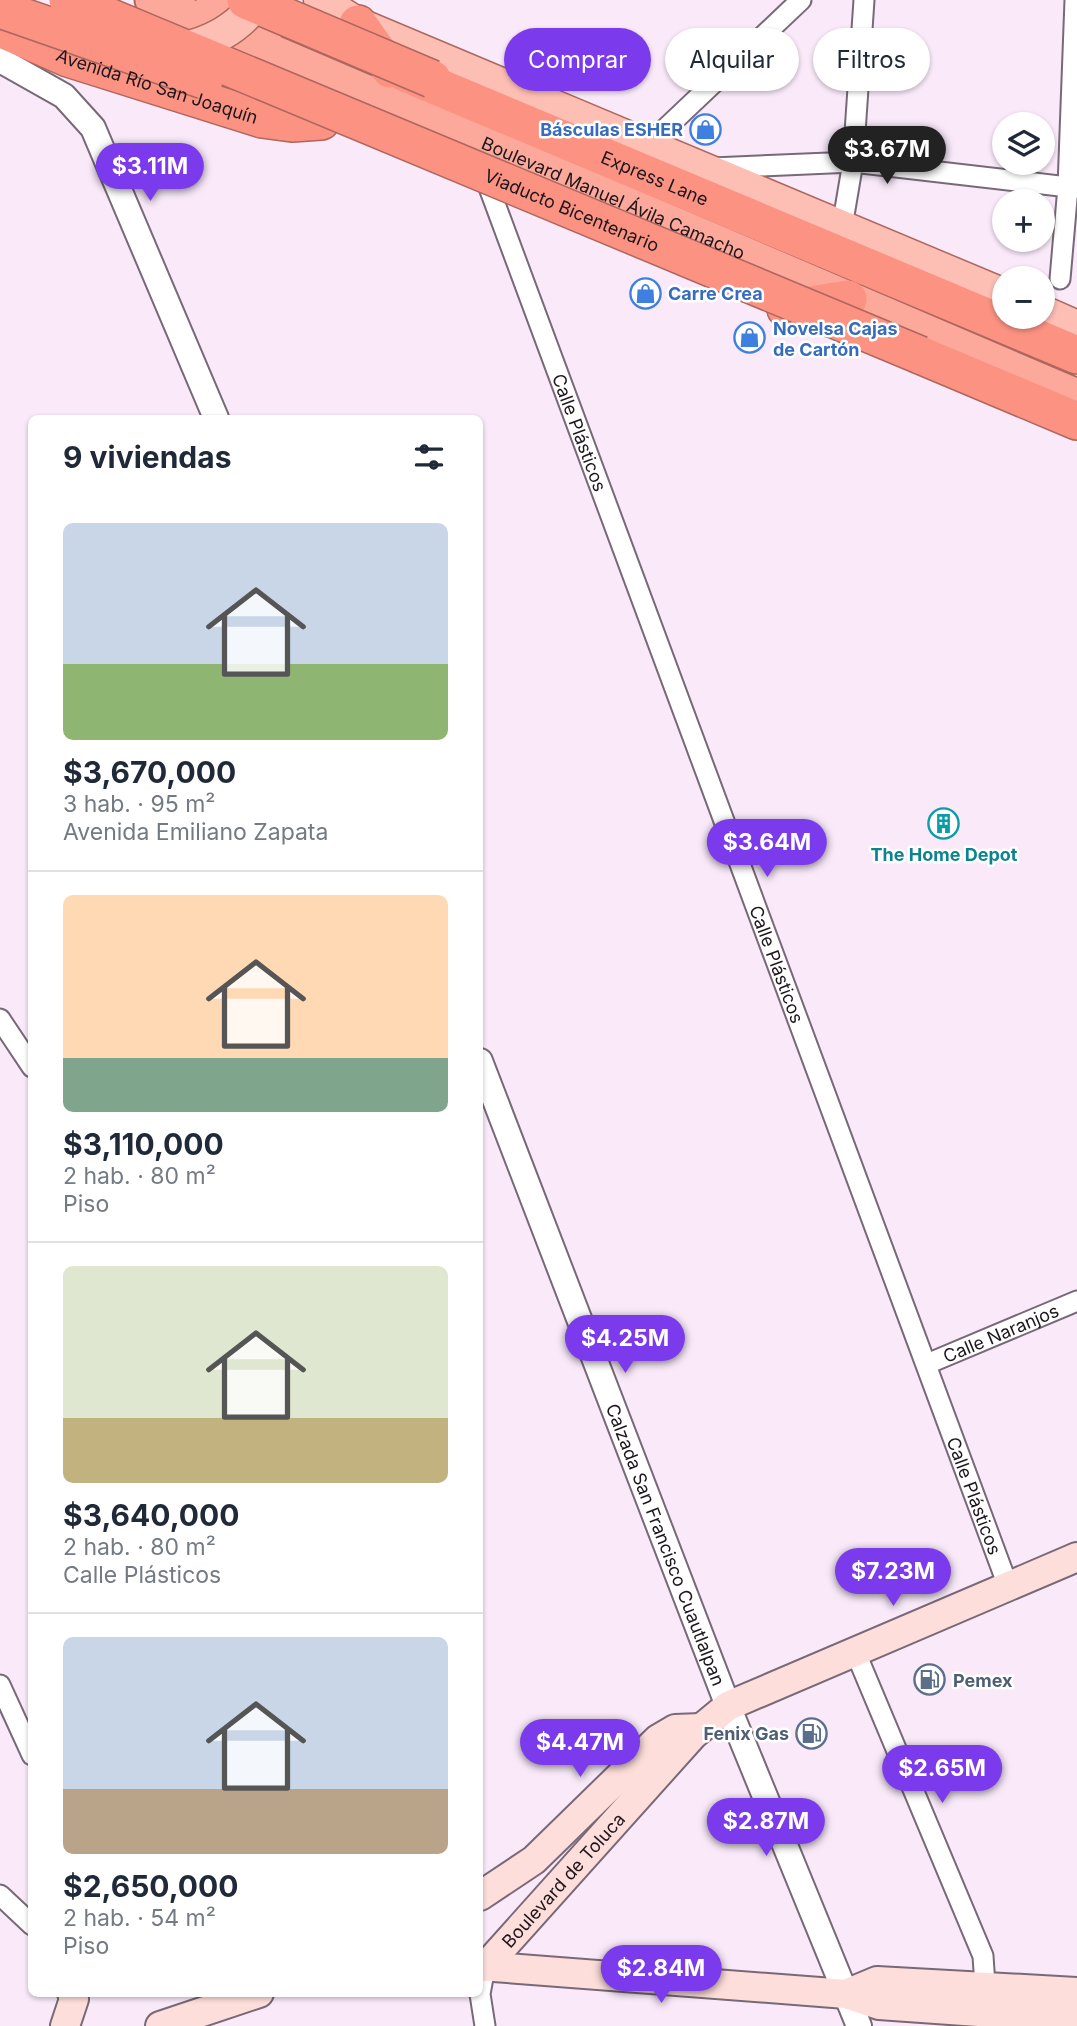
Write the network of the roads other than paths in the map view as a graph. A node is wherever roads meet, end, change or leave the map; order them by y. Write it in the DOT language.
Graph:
graph roads {
  1 [pos="20,0"];
  2 [pos="68,0"];
  3 [pos="152,0"];
  4 [pos="213,0"];
  5 [pos="233,0"];
  6 [pos="246,0"];
  7 [pos="258,0"];
  8 [pos="276,0"];
  9 [pos="801,0"];
  10 [pos="864,0"];
  11 [pos="1075,0"];
  12 [pos="0,9"];
  13 [pos="358,12"];
  14 [pos="312,22"];
  15 [pos="0,28"];
  16 [pos="132,47"];
  17 [pos="177,50"];
  18 [pos="0,60"];
  19 [pos="399,81"];
  20 [pos="314,109"];
  21 [pos="646,147"];
  22 [pos="853,162"];
  23 [pos="697,168"];
  24 [pos="488,185"];
  25 [pos="1072,188"];
  26 [pos="842,227"];
  27 [pos="1060,279"];
  28 [pos="992,290"];
  29 [pos="848,299"];
  30 [pos="785,309"];
  31 [pos="1055,317"];
  32 [pos="1077,327"];
  33 [pos="1077,347"];
  34 [pos="1077,355"];
  35 [pos="1077,368"];
  36 [pos="1077,396"];
  37 [pos="215,415"];
  38 [pos="1077,421"];
  39 [pos="1077,436"];
  40 [pos="0,1019"];
  41 [pos="28,1061"];
  42 [pos="483,1069"];
  43 [pos="1077,1301"];
  44 [pos="927,1364"];
  45 [pos="1077,1557"];
  46 [pos="1009,1586"];
  47 [pos="855,1651"];
  48 [pos="0,1685"];
  49 [pos="728,1706"];
  50 [pos="701,1728"];
  51 [pos="28,1746"];
  52 [pos="483,1894"];
  53 [pos="0,1895"];
  54 [pos="28,1921"];
  55 [pos="483,1966"];
  56 [pos="483,1967"];
  57 [pos="985,1986"];
  58 [pos="1077,1992"];
  59 [pos="846,1994"];
  60 [pos="73,1997"];
  61 [pos="247,1997"];
  62 [pos="480,1997"];
  63 [pos="1077,2019"];
  64 [pos="65,2026"];
  65 [pos="160,2026"];
  66 [pos="485,2026"];
  67 [pos="859,2026"];
  1 -- 16 [label="main road, Boulevard Manuel Ávila Camacho"];
  2 -- 20 [label="highway, Viaducto Bicentenario, bridge"];
  3 -- 29 [label="highway, Boulevard Manuel Ávila Camacho"];
  4 -- 14 [label="highway, Boulevard Manuel Ávila Camacho"];
  5 -- 34 [label="highway, Express Lane, bridge"];
  6 -- 14 [label="highway, bridge"];
  7 -- 14 [label="highway"];
  7 -- 17 [label="main road, bridge"];
  8 -- 14 [label="highway, bridge"];
  9 -- 21 [label="street"];
  10 -- 22 [label="street"];
  11 -- 25 [label="street"];
  12 -- 20 [label="highway, bridge"];
  13 -- 14 [label="main road"];
  13 -- 19 [label="highway"];
  13 -- 21 [label="main road"];
  14 -- 19 [label="highway, Boulevard Manuel Ávila Camacho"];
  14 -- 33 [label="highway, bridge"];
  15 -- 20 [label="highway, Avenida Río San Joaquín"];
  16 -- 17 [label="main road"];
  16 -- 20 [label="main road, Boulevard Manuel Ávila Camacho"];
  18 -- 37 [label="street"];
  19 -- 35 [label="highway, Boulevard Manuel Ávila Camacho"];
  20 -- 24 [label="main road, Boulevard Manuel Ávila Camacho"];
  20 -- 38 [label="highway, Viaducto Bicentenario, bridge"];
  21 -- 23 [label="main road"];
  22 -- 23 [label="street"];
  22 -- 25 [label="street"];
  22 -- 26 [label="street"];
  23 -- 26 [label="main road"];
  24 -- 30 [label="main road, Boulevard Manuel Ávila Camacho"];
  24 -- 44 [label="street, Calle Plásticos"];
  25 -- 27 [label="street"];
  26 -- 28 [label="main road"];
  29 -- 30 [label="highway"];
  29 -- 36 [label="highway, Boulevard Manuel Ávila Camacho"];
  30 -- 39 [label="main road, Boulevard Manuel Ávila Camacho"];
  31 -- 32 [label="main road"];
  40 -- 41 [label="street"];
  42 -- 49 [label="street, Calzada San Francisco Cuautlalpan"];
  43 -- 44 [label="street, Calle Naranjos"];
  44 -- 46 [label="street, Calle Plásticos"];
  45 -- 46 [label="main road, Boulevard de Toluca"];
  46 -- 47 [label="main road, Boulevard de Toluca"];
  47 -- 49 [label="main road, Boulevard de Toluca"];
  47 -- 57 [label="street"];
  48 -- 51 [label="street"];
  49 -- 50 [label="main road, Boulevard de Toluca"];
  49 -- 59 [label="street, Calzada San Francisco Cuautlalpan"];
  50 -- 52 [label="main road"];
  50 -- 55 [label="main road, Boulevard de Toluca"];
  53 -- 54 [label="street"];
  56 -- 59 [label="main road"];
  57 -- 58 [label="main road"];
  57 -- 59 [label="main road"];
  59 -- 63 [label="main road"];
  59 -- 67 [label="street, Calzada San Francisco Cuautlalpan"];
  60 -- 64 [label="main road"];
  61 -- 65 [label="main road"];
  62 -- 66 [label="street"];
}
